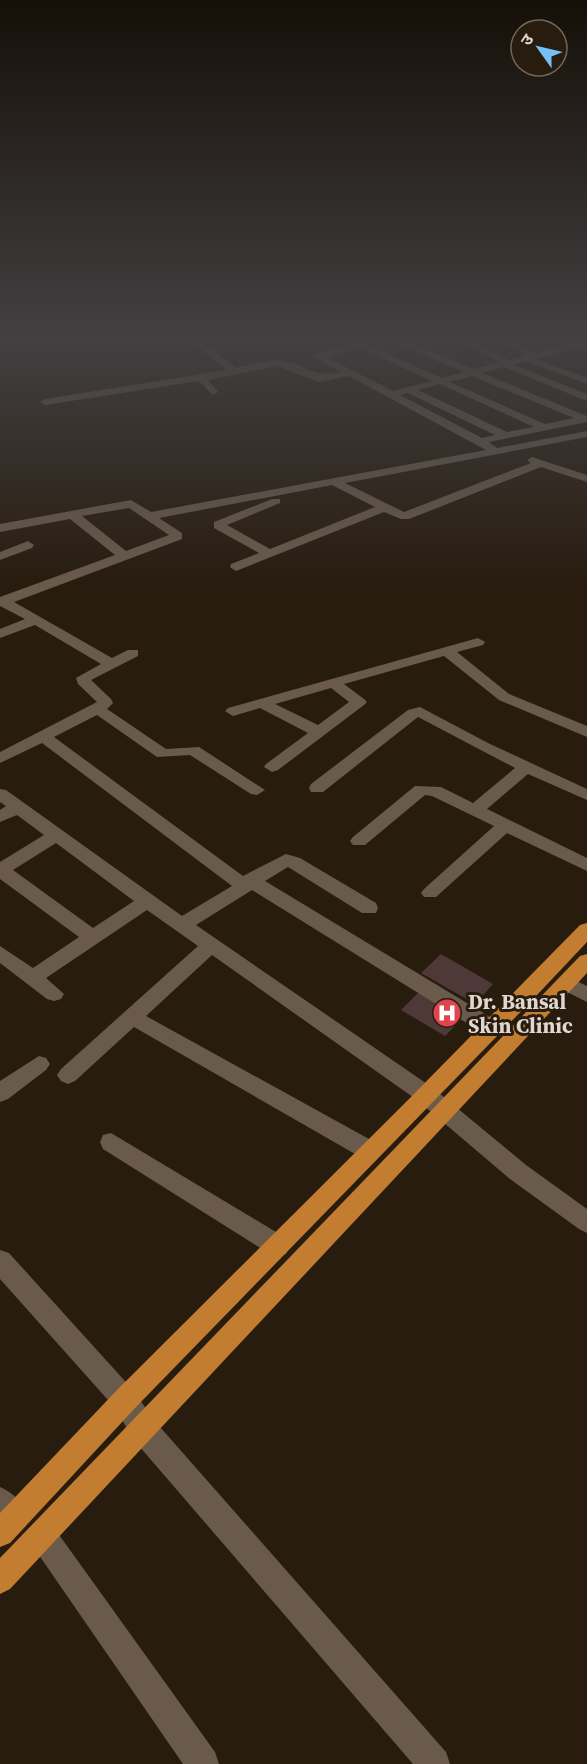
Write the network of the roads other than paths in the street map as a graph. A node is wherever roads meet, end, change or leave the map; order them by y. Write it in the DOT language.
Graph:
graph roads {
  1 [pos="439,419"];
  2 [pos="475,419"];
  3 [pos="527,419"];
  4 [pos="584,421"];
  5 [pos="544,427"];
  6 [pos="587,434"];
  7 [pos="509,435"];
  8 [pos="567,438"];
  9 [pos="481,441"];
  10 [pos="587,443"];
  11 [pos="529,446"];
  12 [pos="500,451"];
  13 [pos="542,463"];
  14 [pos="587,479"];
  15 [pos="335,482"];
  16 [pos="316,486"];
  17 [pos="384,508"];
  18 [pos="192,509"];
  19 [pos="72,514"];
  20 [pos="150,516"];
  21 [pos="218,525"];
  22 [pos="0,528"];
  23 [pos="28,545"];
  24 [pos="269,554"];
  25 [pos="123,555"];
  26 [pos="0,556"];
  27 [pos="236,567"];
  28 [pos="1,601"];
  29 [pos="35,620"];
  30 [pos="0,634"];
  31 [pos="478,642"];
  32 [pos="446,651"];
  33 [pos="133,653"];
  34 [pos="110,663"];
  35 [pos="333,683"];
  36 [pos="261,703"];
  37 [pos="98,709"];
  38 [pos="233,711"];
  39 [pos="319,732"];
  40 [pos="587,732"];
  41 [pos="43,736"];
  42 [pos="0,758"];
  43 [pos="526,766"];
  44 [pos="272,767"];
  45 [pos="317,788"];
  46 [pos="257,790"];
  47 [pos="0,794"];
  48 [pos="587,795"];
  49 [pos="18,807"];
  50 [pos="475,810"];
  51 [pos="0,817"];
  52 [pos="506,825"];
  53 [pos="56,835"];
  54 [pos="359,841"];
  55 [pos="587,865"];
  56 [pos="0,870"];
  57 [pos="246,883"];
  58 [pos="430,893"];
  59 [pos="147,901"];
  60 [pos="369,908"];
  61 [pos="182,924"];
  62 [pos="587,930"];
  63 [pos="93,937"];
  64 [pos="211,945"];
  65 [pos="0,953"];
  66 [pos="587,961"];
  67 [pos="33,977"];
  68 [pos="577,989"];
  69 [pos="54,994"];
  70 [pos="132,1017"];
  71 [pos="494,1029"];
  72 [pos="39,1064"];
  73 [pos="68,1075"];
  74 [pos="0,1093"];
  75 [pos="425,1094"];
  76 [pos="445,1112"];
  77 [pos="111,1142"];
  78 [pos="370,1151"];
  79 [pos="587,1222"];
  80 [pos="278,1246"];
  81 [pos="0,1261"];
  82 [pos="125,1400"];
  83 [pos="143,1429"];
  84 [pos="5,1517"];
  85 [pos="42,1535"];
  86 [pos="0,1579"];
  87 [pos="203,1764"];
  88 [pos="434,1764"];
  1 -- 9 [label="street"];
  2 -- 7 [label="street"];
  3 -- 5 [label="street"];
  4 -- 5 [label="street"];
  5 -- 7 [label="street"];
  5 -- 8 [label="street"];
  6 -- 8 [label="street"];
  7 -- 9 [label="street"];
  7 -- 11 [label="street"];
  8 -- 10 [label="street"];
  8 -- 11 [label="street"];
  9 -- 12 [label="street"];
  11 -- 12 [label="street"];
  12 -- 13 [label="street"];
  12 -- 15 [label="street"];
  13 -- 14 [label="street"];
  13 -- 17 [label="street"];
  15 -- 16 [label="street"];
  15 -- 17 [label="street"];
  16 -- 18 [label="street"];
  16 -- 21 [label="street"];
  17 -- 24 [label="street"];
  18 -- 20 [label="street"];
  18 -- 21 [label="street"];
  19 -- 20 [label="street"];
  19 -- 22 [label="street"];
  19 -- 25 [label="street"];
  20 -- 25 [label="street"];
  21 -- 24 [label="street"];
  23 -- 26 [label="street"];
  24 -- 27 [label="street"];
  25 -- 28 [label="street"];
  28 -- 29 [label="street"];
  29 -- 30 [label="street"];
  29 -- 34 [label="street"];
  31 -- 32 [label="street"];
  32 -- 35 [label="street"];
  32 -- 40 [label="street"];
  33 -- 34 [label="street"];
  34 -- 37 [label="street"];
  35 -- 36 [label="street"];
  35 -- 39 [label="street"];
  36 -- 38 [label="street"];
  36 -- 39 [label="street"];
  37 -- 41 [label="street"];
  37 -- 46 [label="street"];
  39 -- 44 [label="street"];
  41 -- 42 [label="street"];
  41 -- 57 [label="street"];
  43 -- 45 [label="street"];
  43 -- 48 [label="street"];
  43 -- 50 [label="street"];
  47 -- 49 [label="street"];
  49 -- 51 [label="street"];
  49 -- 53 [label="street"];
  50 -- 52 [label="street"];
  50 -- 54 [label="street"];
  52 -- 55 [label="street"];
  52 -- 58 [label="street"];
  53 -- 56 [label="street"];
  53 -- 59 [label="street"];
  56 -- 63 [label="street"];
  57 -- 60 [label="street"];
  57 -- 61 [label="street"];
  57 -- 71 [label="street"];
  59 -- 61 [label="street"];
  59 -- 63 [label="street"];
  61 -- 64 [label="street"];
  62 -- 71 [label="highway"];
  63 -- 67 [label="street"];
  64 -- 70 [label="street"];
  64 -- 75 [label="street"];
  65 -- 67 [label="street"];
  66 -- 68 [label="highway"];
  67 -- 69 [label="street"];
  68 -- 76 [label="highway"];
  70 -- 73 [label="street"];
  70 -- 78 [label="street"];
  71 -- 75 [label="highway"];
  72 -- 74 [label="street"];
  75 -- 76 [label="street"];
  75 -- 78 [label="highway"];
  76 -- 79 [label="street"];
  76 -- 83 [label="highway"];
  77 -- 80 [label="street"];
  78 -- 80 [label="highway"];
  80 -- 82 [label="highway"];
  81 -- 82 [label="street"];
  82 -- 83 [label="street"];
  82 -- 84 [label="highway"];
  83 -- 85 [label="highway"];
  83 -- 88 [label="street"];
  85 -- 86 [label="highway"];
  85 -- 87 [label="street"];
}
